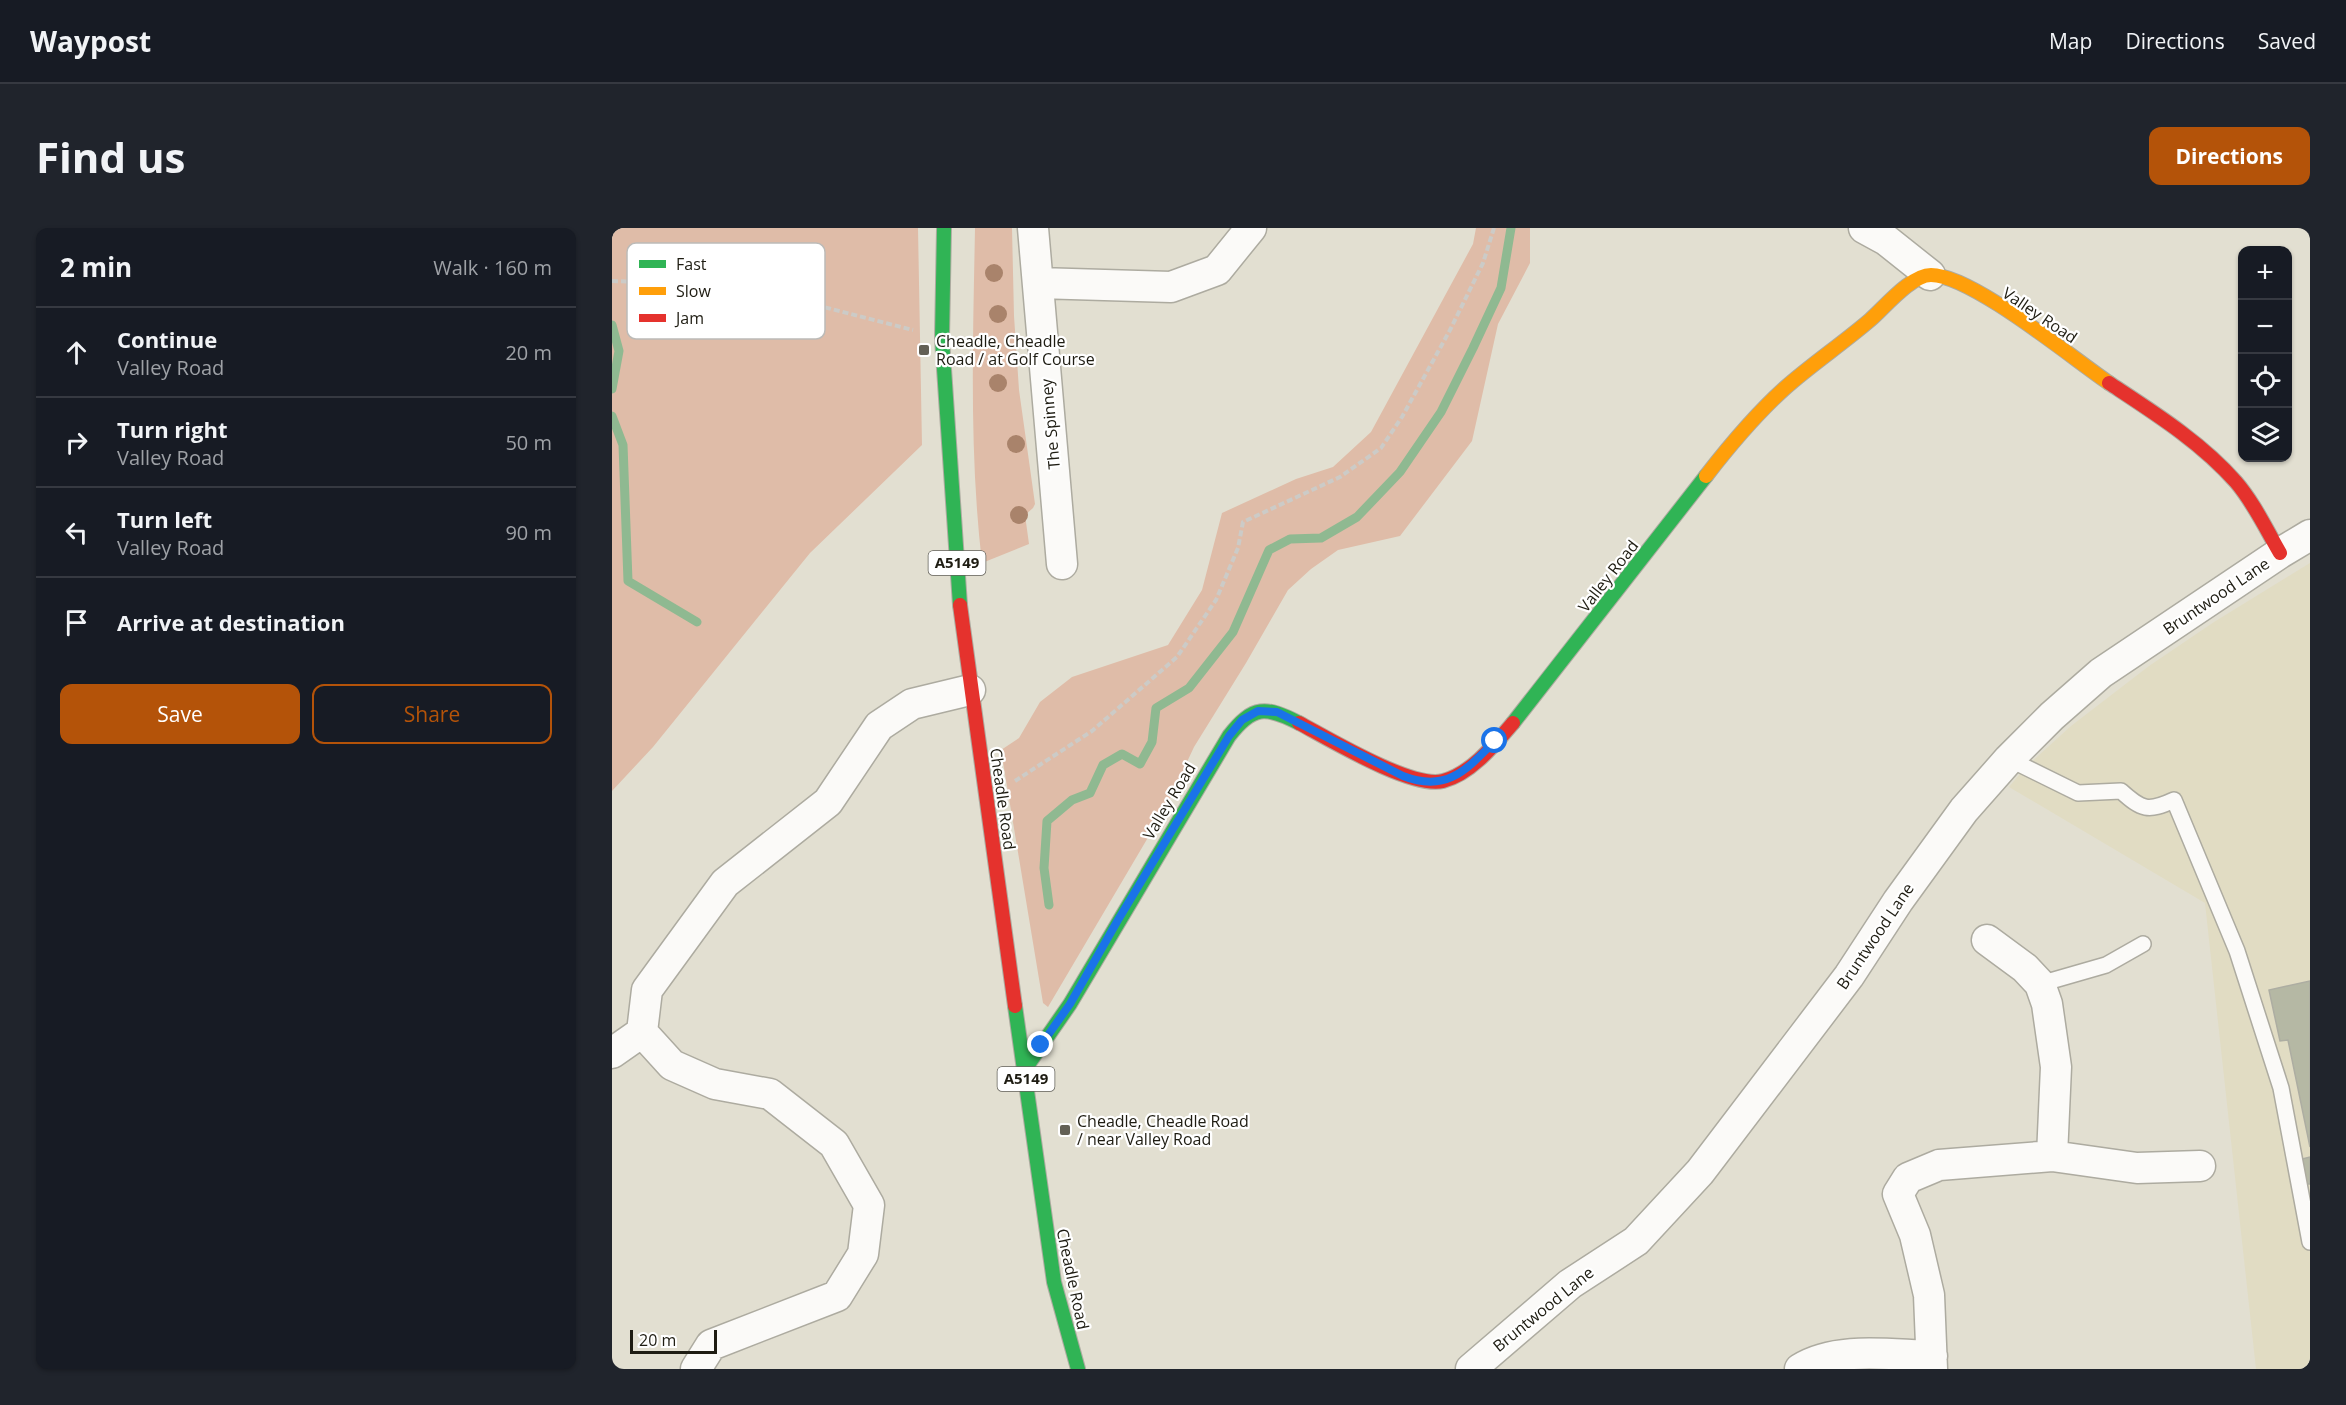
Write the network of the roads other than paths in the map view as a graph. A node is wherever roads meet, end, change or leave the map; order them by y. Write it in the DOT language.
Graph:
graph roads {
  1 [pos="944,228"];
  2 [pos="1034,228"];
  3 [pos="1251,228"];
  4 [pos="1864,228"];
  5 [pos="1930,275"];
  6 [pos="1038,283"];
  7 [pos="2310,535"];
  8 [pos="2280,553"];
  9 [pos="1062,564"];
  10 [pos="970,690"];
  11 [pos="2009,759"];
  12 [pos="1988,940"];
  13 [pos="2143,944"];
  14 [pos="2040,984"];
  15 [pos="642,1032"];
  16 [pos="612,1053"];
  17 [pos="1024,1069"];
  18 [pos="2052,1156"];
  19 [pos="2200,1166"];
  20 [pos="2310,1242"];
  21 [pos="1932,1363"];
  22 [pos="696,1369"];
  23 [pos="1078,1369"];
  24 [pos="1471,1369"];
  25 [pos="1800,1369"];
  1 -- 10 [label="street, Cheadle Road / A5149"];
  2 -- 6 [label="street, The Spinney"];
  3 -- 6 [label="street"];
  4 -- 5 [label="street"];
  5 -- 8 [label="street, Valley Road"];
  5 -- 17 [label="street, Valley Road"];
  6 -- 9 [label="street, The Spinney"];
  7 -- 8 [label="street, Bruntwood Lane"];
  8 -- 11 [label="street, Bruntwood Lane"];
  10 -- 15 [label="street"];
  10 -- 17 [label="street, Cheadle Road / A5149"];
  11 -- 20 [label="lane"];
  11 -- 24 [label="street, Bruntwood Lane"];
  12 -- 14 [label="street"];
  13 -- 14 [label="lane"];
  14 -- 18 [label="street"];
  15 -- 16 [label="street"];
  15 -- 22 [label="street"];
  17 -- 23 [label="street, Cheadle Road / A5149"];
  18 -- 19 [label="street"];
  18 -- 21 [label="street"];
  21 -- 25 [label="street"];
}
